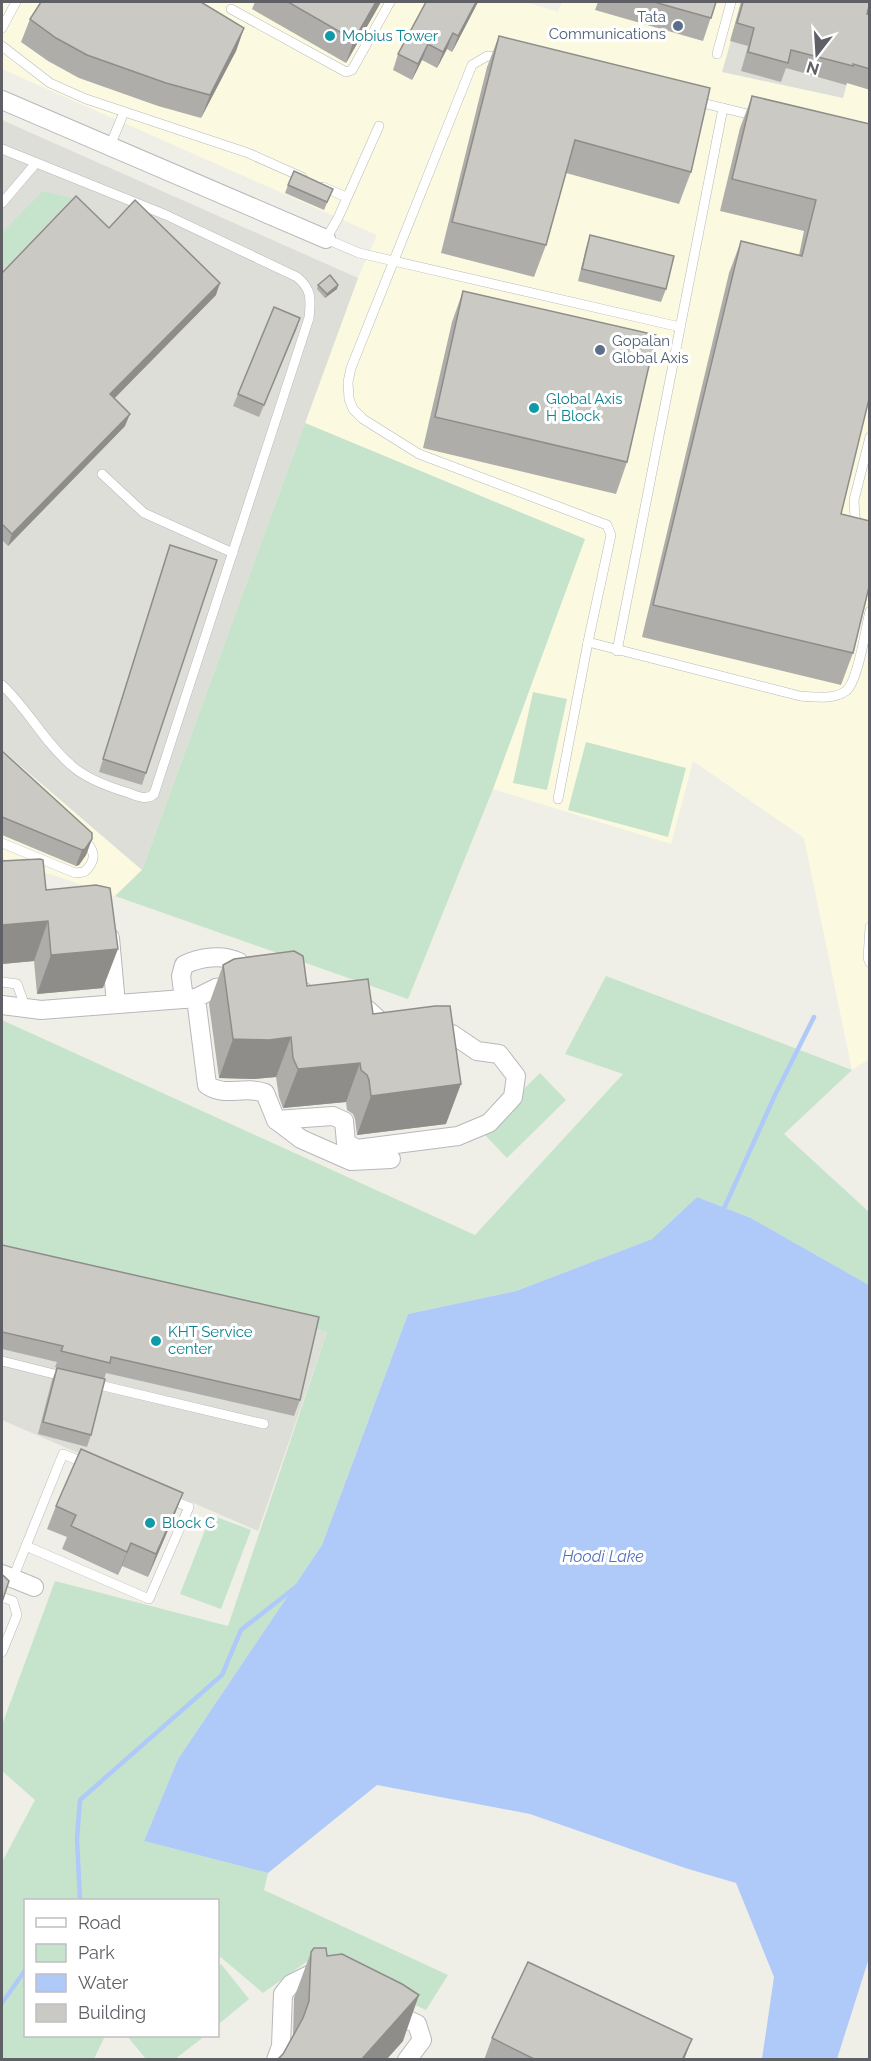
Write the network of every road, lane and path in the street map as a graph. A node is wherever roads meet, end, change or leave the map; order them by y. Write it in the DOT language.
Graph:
graph roads {
  1 [pos="16,2"];
  2 [pos="390,2"];
  3 [pos="730,2"];
  4 [pos="231,9"];
  5 [pos="2,28"];
  6 [pos="2,46"];
  7 [pos="717,54"];
  8 [pos="511,57"];
  9 [pos="2,100"];
  10 [pos="689,100"];
  11 [pos="723,108"];
  12 [pos="124,112"];
  13 [pos="768,119"];
  14 [pos="379,126"];
  15 [pos="110,146"];
  16 [pos="2,149"];
  17 [pos="36,163"];
  18 [pos="307,179"];
  19 [pos="317,184"];
  20 [pos="346,197"];
  21 [pos="2,203"];
  22 [pos="326,239"];
  23 [pos="395,260"];
  24 [pos="680,327"];
  25 [pos="870,437"];
  26 [pos="102,474"];
  27 [pos="870,540"];
  28 [pos="233,553"];
  29 [pos="870,611"];
  30 [pos="588,642"];
  31 [pos="617,651"];
  32 [pos="2,685"];
  33 [pos="558,799"];
  34 [pos="75,831"];
  35 [pos="2,843"];
  36 [pos="108,923"];
  37 [pos="870,927"];
  38 [pos="239,962"];
  39 [pos="870,963"];
  40 [pos="2,982"];
  41 [pos="190,998"];
  42 [pos="116,1004"];
  43 [pos="2,1005"];
  44 [pos="26,1009"];
  45 [pos="276,1120"];
  46 [pos="392,1159"];
  47 [pos="2,1361"];
  48 [pos="264,1424"];
  49 [pos="95,1468"];
  50 [pos="157,1494"];
  51 [pos="26,1546"];
  52 [pos="7,1576"];
  53 [pos="34,1587"];
  54 [pos="2,1598"];
  55 [pos="2,1652"];
  56 [pos="343,1989"];
  57 [pos="375,2004"];
  58 [pos="276,2060"];
  59 [pos="407,2060"];
  1 -- 5 [label="lane"];
  2 -- 4 [label="lane"];
  3 -- 7 [label="lane"];
  6 -- 12 [label="lane"];
  8 -- 23 [label="lane"];
  9 -- 15 [label="street"];
  10 -- 11 [label="lane"];
  11 -- 13 [label="lane"];
  11 -- 24 [label="lane"];
  12 -- 15 [label="lane"];
  12 -- 18 [label="lane"];
  14 -- 20 [label="lane"];
  15 -- 22 [label="street"];
  16 -- 17 [label="lane"];
  17 -- 21 [label="lane"];
  17 -- 28 [label="lane"];
  19 -- 20 [label="lane"];
  20 -- 22 [label="lane"];
  22 -- 23 [label="lane"];
  23 -- 24 [label="lane"];
  23 -- 30 [label="lane"];
  24 -- 31 [label="lane"];
  25 -- 27 [label="lane"];
  26 -- 28 [label="lane"];
  28 -- 32 [label="lane"];
  29 -- 31 [label="lane"];
  30 -- 31 [label="lane"];
  30 -- 33 [label="lane"];
  34 -- 35 [label="lane"];
  36 -- 42 [label="street"];
  37 -- 39 [label="lane"];
  38 -- 41 [label="street"];
  40 -- 44 [label="lane"];
  41 -- 42 [label="street"];
  41 -- 45 [label="street"];
  41 -- 45 [label="street"];
  42 -- 44 [label="street"];
  43 -- 44 [label="street"];
  45 -- 46 [label="street"];
  47 -- 48 [label="lane"];
  49 -- 51 [label="lane"];
  50 -- 51 [label="lane"];
  51 -- 52 [label="lane"];
  52 -- 53 [label="street"];
  54 -- 55 [label="lane"];
  56 -- 58 [label="street"];
  57 -- 59 [label="street"];
}
